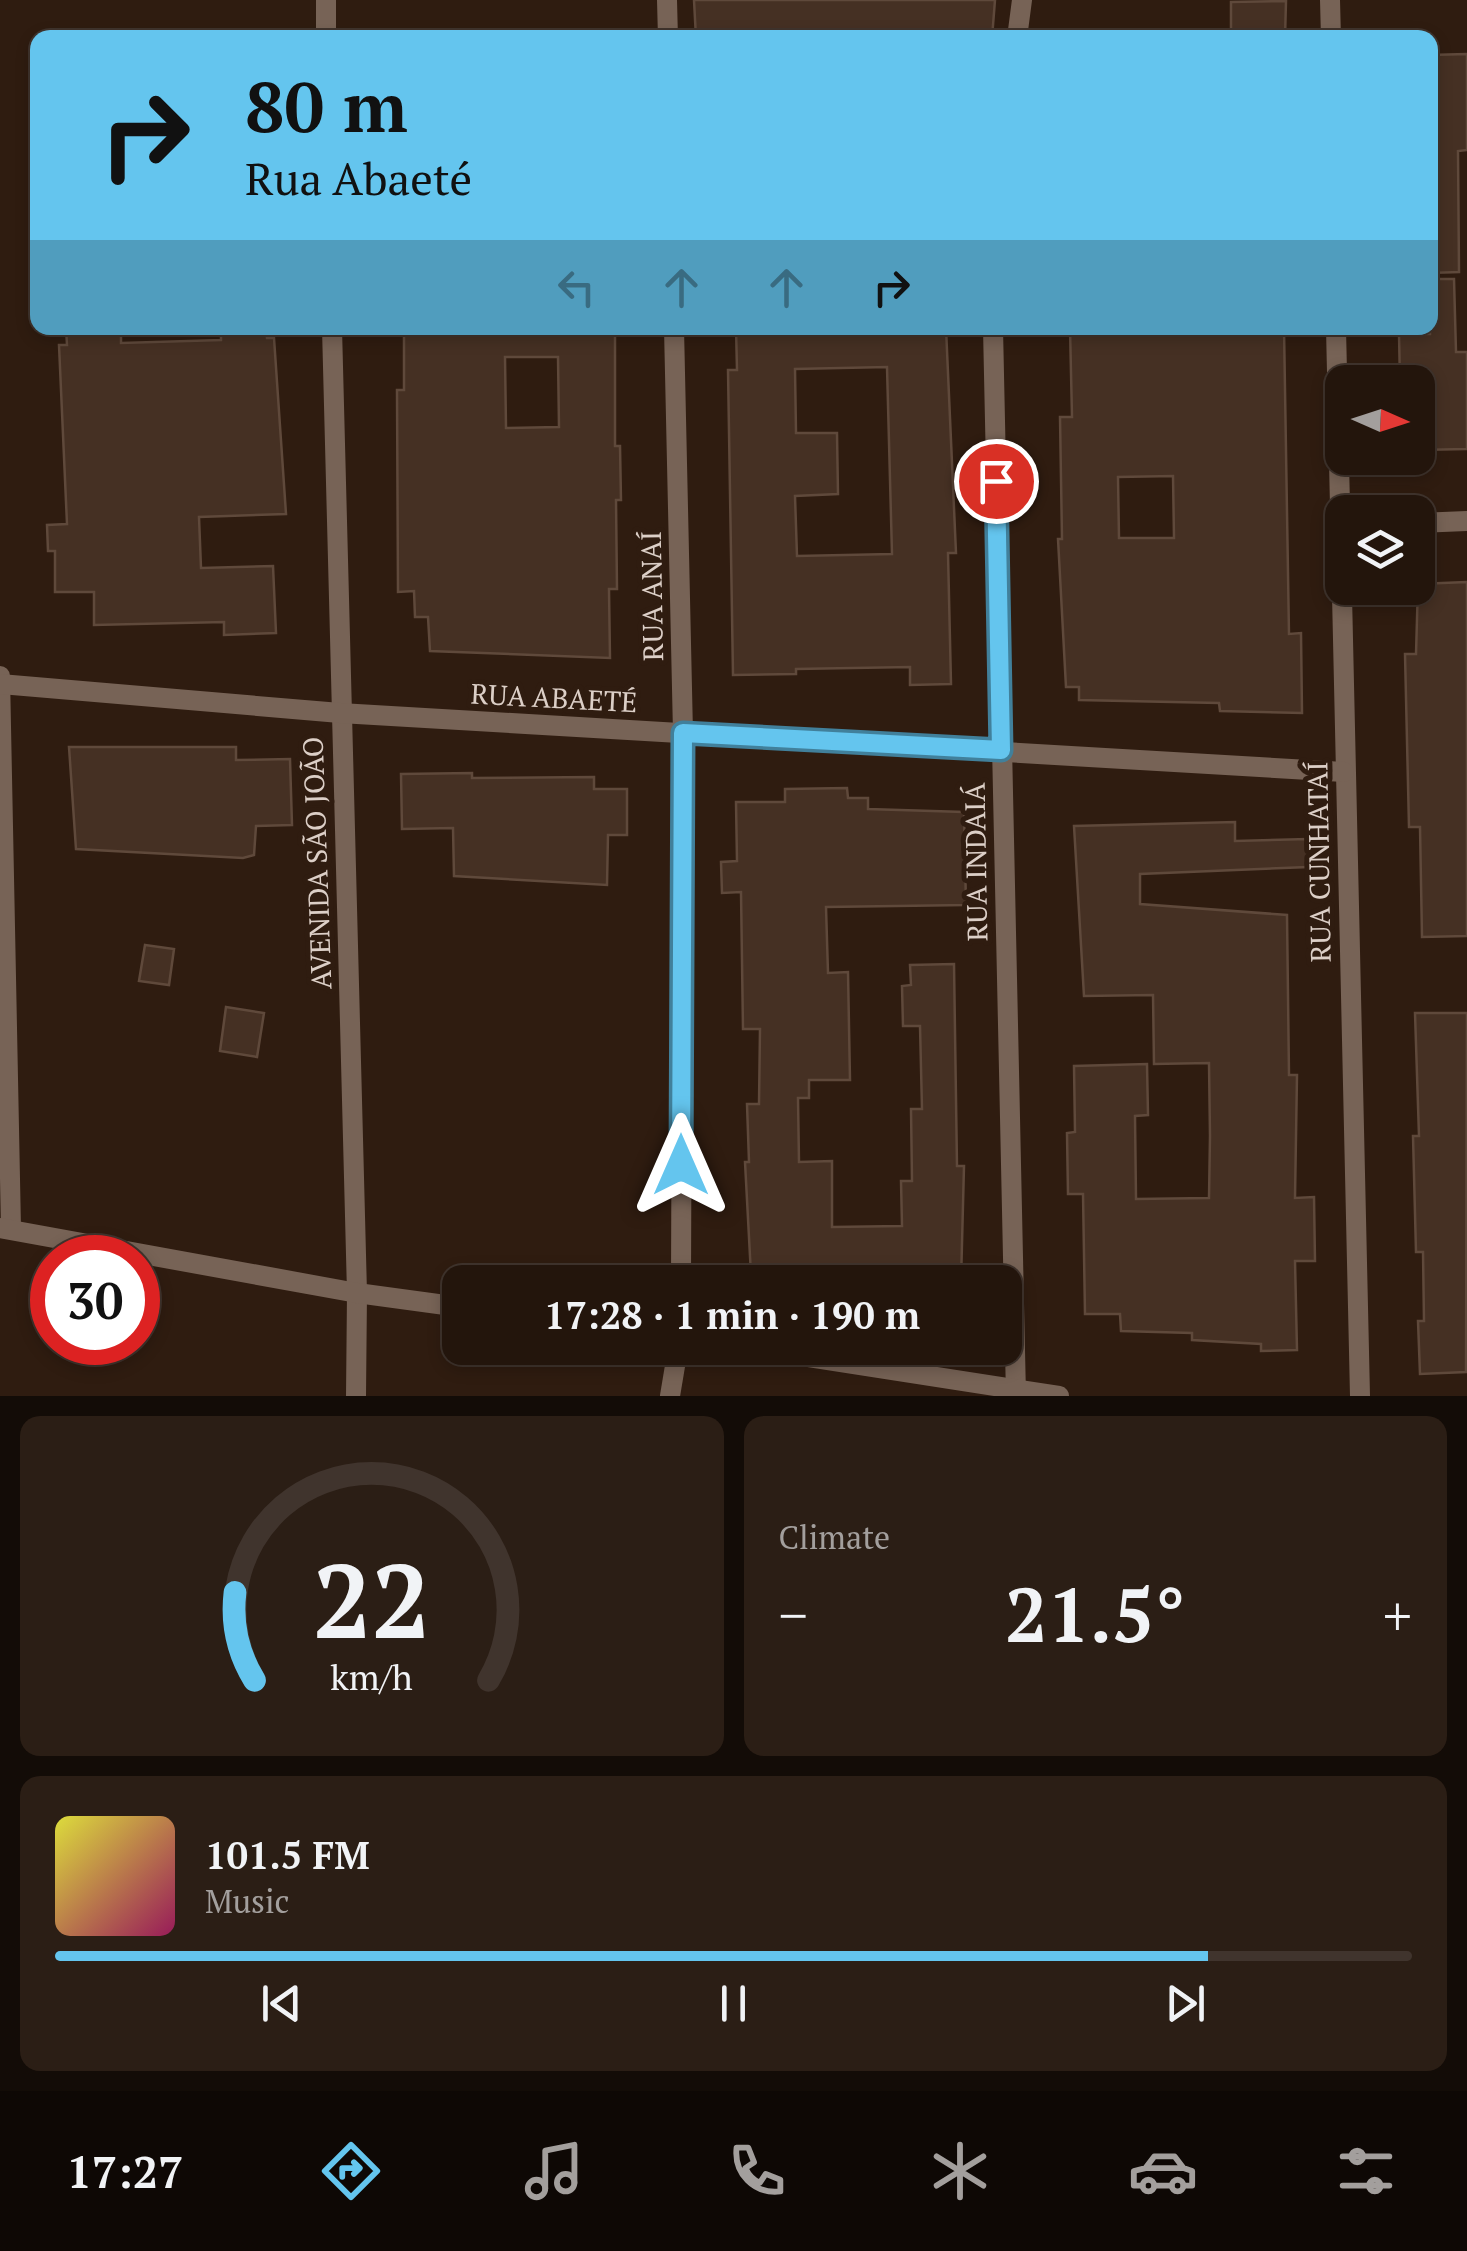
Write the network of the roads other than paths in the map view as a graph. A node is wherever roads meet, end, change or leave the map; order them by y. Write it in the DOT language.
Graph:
graph roads {
  1 [pos="326,0"];
  2 [pos="668,0"];
  3 [pos="1022,0"];
  4 [pos="1330,0"];
  5 [pos="326,30"];
  6 [pos="668,30"];
  7 [pos="1018,30"];
  8 [pos="1331,30"];
  9 [pos="332,335"];
  10 [pos="674,335"];
  11 [pos="993,335"];
  12 [pos="1336,335"];
  13 [pos="1340,495"];
  14 [pos="1467,521"];
  15 [pos="1435,522"];
  16 [pos="1342,605"];
  17 [pos="0,676"];
  18 [pos="0,684"];
  19 [pos="340,713"];
  20 [pos="683,733"];
  21 [pos="1001,750"];
  22 [pos="1344,772"];
  23 [pos="5,1229"];
  24 [pos="680,1265"];
  25 [pos="358,1293"];
  26 [pos="442,1305"];
  27 [pos="675,1365"];
  28 [pos="853,1365"];
  29 [pos="1016,1392"];
  30 [pos="356,1396"];
  31 [pos="670,1396"];
  32 [pos="1060,1396"];
  33 [pos="1360,1396"];
  1 -- 5 [label="street"];
  2 -- 6 [label="street"];
  3 -- 7 [label="street"];
  4 -- 8 [label="street"];
  9 -- 19 [label="street, AVENIDA SÃO JOÃO"];
  10 -- 20 [label="street, RUA ANAÍ"];
  11 -- 21 [label="street, RUA INDAIÁ"];
  12 -- 13 [label="street, RUA CUNHATAÍ"];
  14 -- 15 [label="street"];
  16 -- 22 [label="street, RUA CUNHATAÍ"];
  17 -- 18 [label="street"];
  18 -- 19 [label="street, RUA ABAETÉ"];
  18 -- 23 [label="street"];
  19 -- 20 [label="street, RUA ABAETÉ"];
  19 -- 25 [label="street, AVENIDA SÃO JOÃO"];
  20 -- 21 [label="street, RUA ABAETÉ"];
  20 -- 24 [label="street, RUA ANAÍ"];
  21 -- 22 [label="street, RUA ABAETÉ"];
  21 -- 29 [label="street, RUA INDAIÁ"];
  22 -- 33 [label="street, RUA CUNHATAÍ"];
  23 -- 25 [label="street"];
  25 -- 26 [label="street"];
  25 -- 30 [label="street, AVENIDA SÃO JOÃO"];
  27 -- 31 [label="street"];
  28 -- 29 [label="street"];
  29 -- 32 [label="street"];
}
